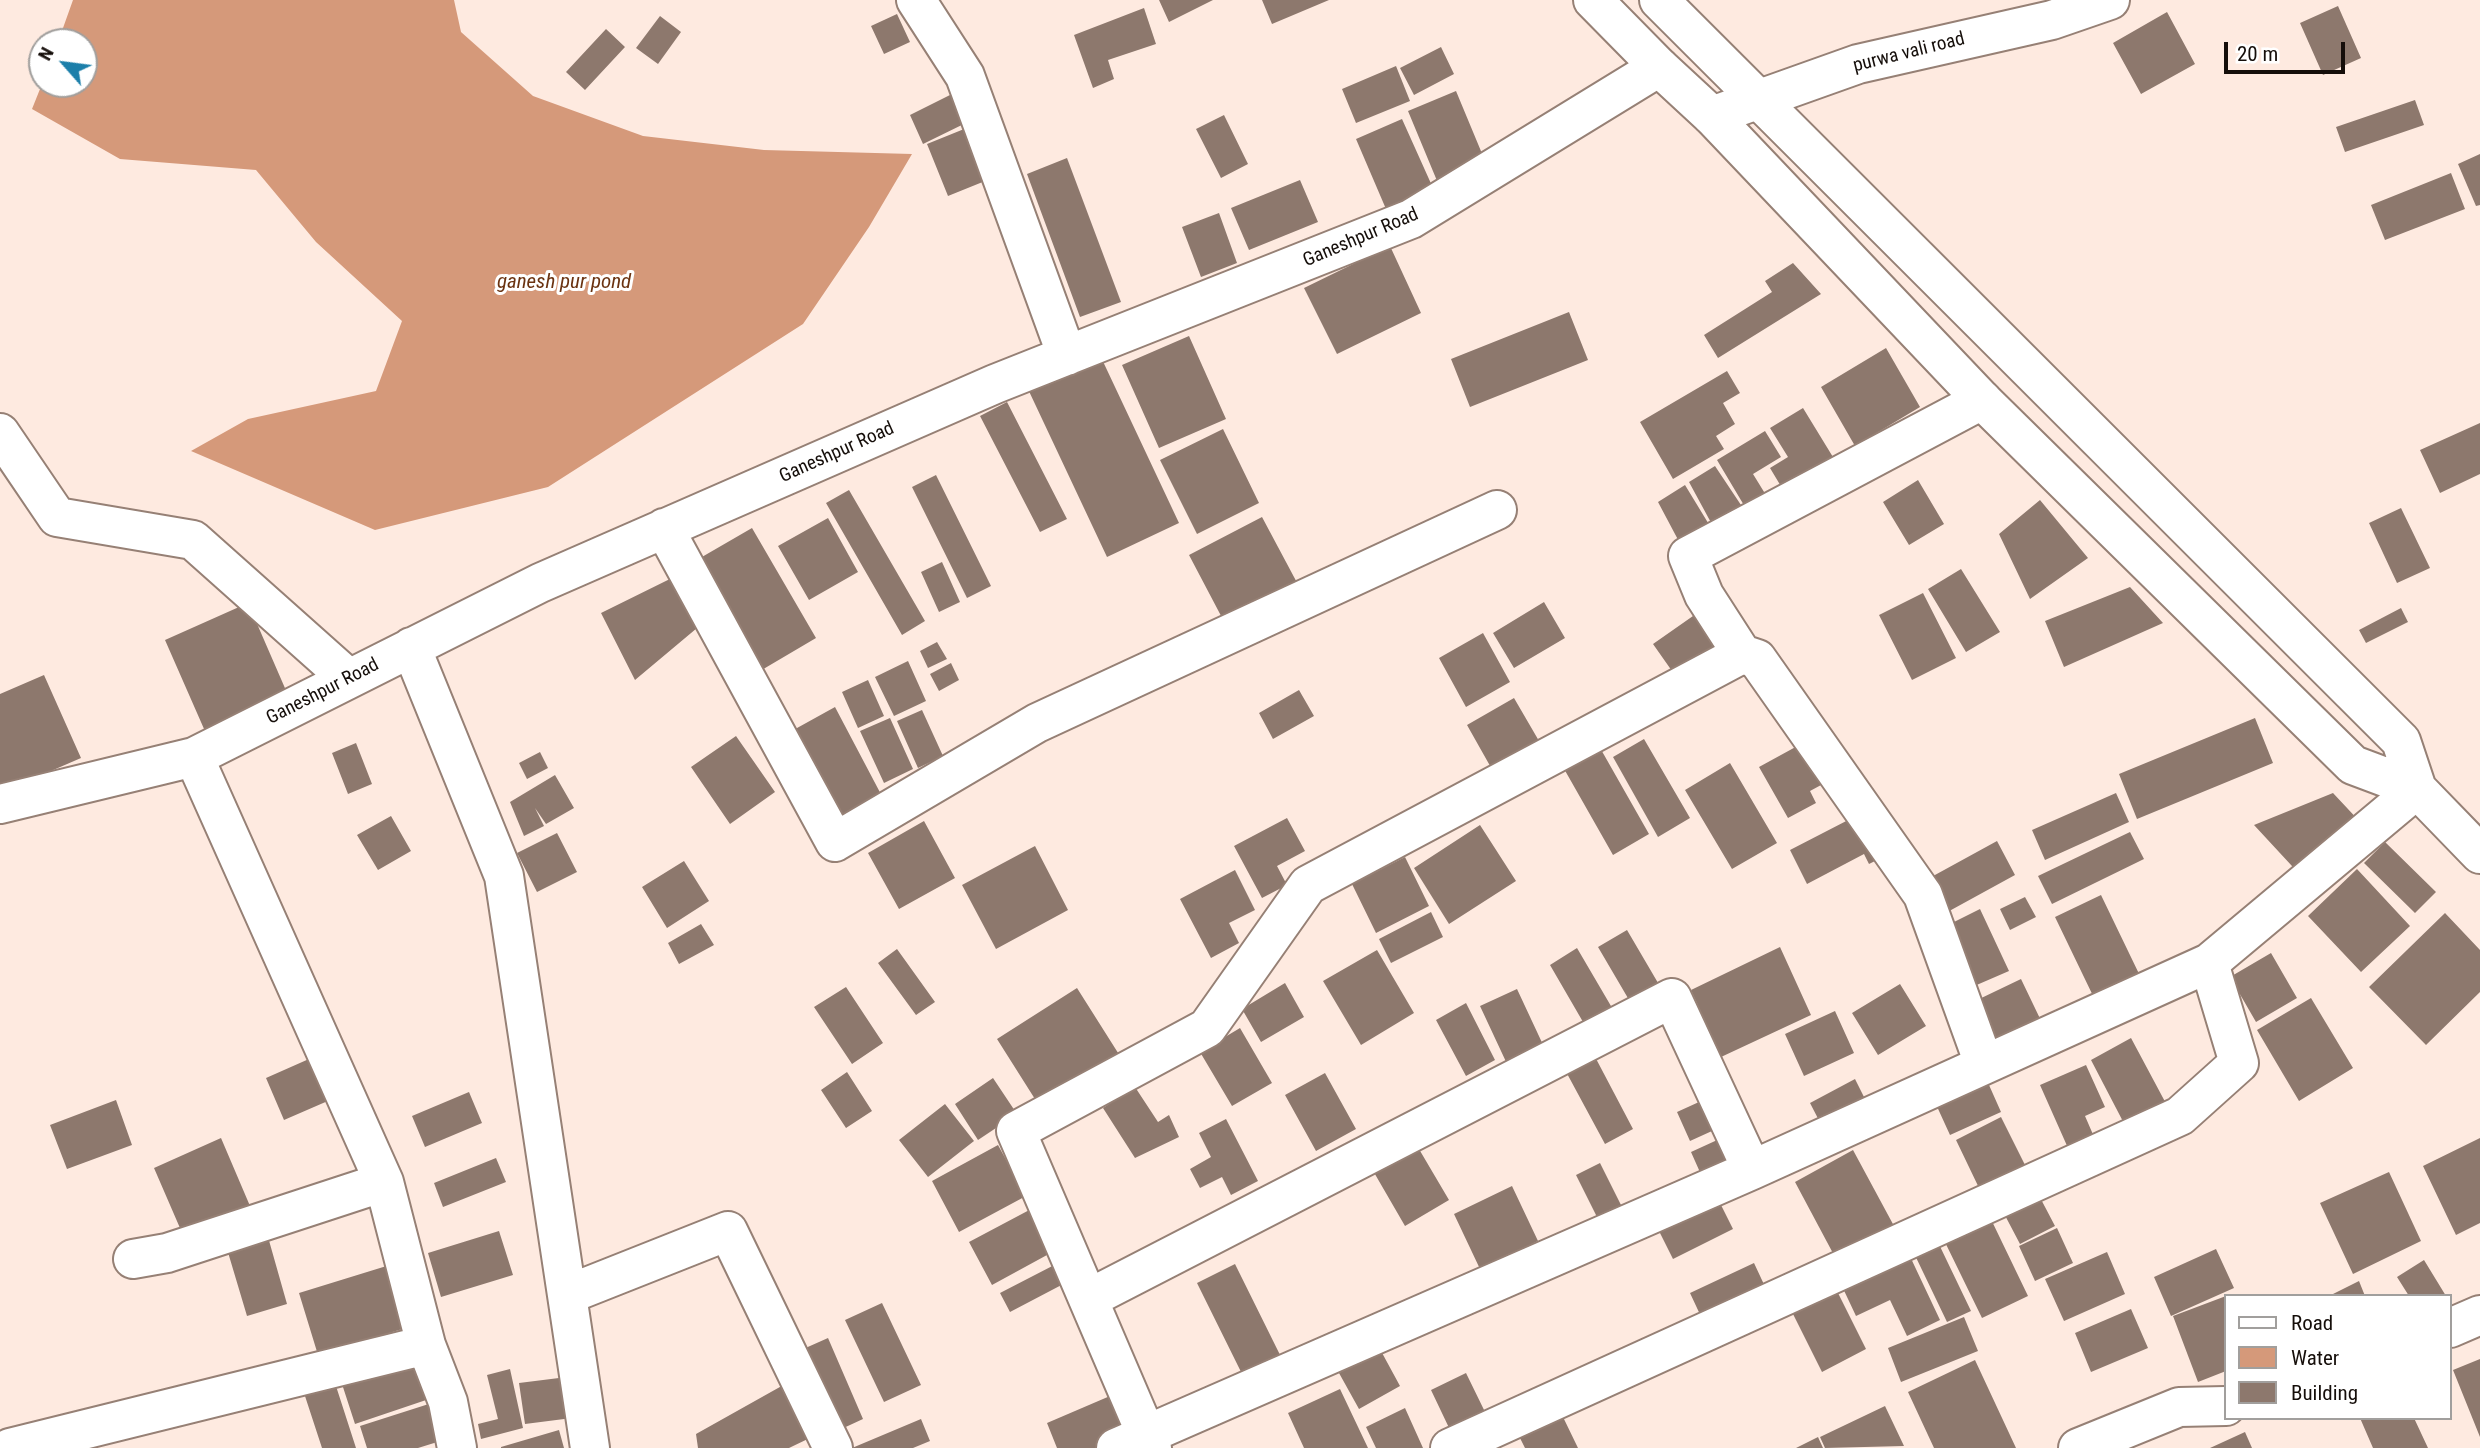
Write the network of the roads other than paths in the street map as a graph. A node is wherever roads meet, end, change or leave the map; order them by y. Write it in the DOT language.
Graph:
graph roads {
  1 [pos="916,0"];
  2 [pos="1593,0"];
  3 [pos="1659,0"];
  4 [pos="2110,0"];
  5 [pos="1659,67"];
  6 [pos="1760,99"];
  7 [pos="1712,116"];
  8 [pos="1067,356"];
  9 [pos="1982,400"];
  10 [pos="0,433"];
  11 [pos="1497,510"];
  12 [pos="664,528"];
  13 [pos="411,647"];
  14 [pos="1742,654"];
  15 [pos="349,679"];
  16 [pos="194,757"];
  17 [pos="2417,789"];
  18 [pos="0,804"];
  19 [pos="2480,854"];
  20 [pos="2209,963"];
  21 [pos="1984,1064"];
  22 [pos="1752,1170"];
  23 [pos="384,1182"];
  24 [pos="132,1259"];
  25 [pos="569,1294"];
  26 [pos="1088,1299"];
  27 [pos="2480,1315"];
  28 [pos="2452,1327"];
  29 [pos="426,1345"];
  30 [pos="2224,1406"];
  31 [pos="1138,1444"];
  32 [pos="10,1448"];
  33 [pos="457,1448"];
  34 [pos="590,1448"];
  35 [pos="833,1448"];
  36 [pos="1450,1448"];
  37 [pos="2078,1448"];
  1 -- 8 [label="street"];
  2 -- 5 [label="street"];
  3 -- 6 [label="street"];
  4 -- 6 [label="street, purwa vali road"];
  5 -- 7 [label="street"];
  5 -- 8 [label="street, Ganeshpur Road"];
  6 -- 7 [label="street, purwa vali road"];
  6 -- 17 [label="street"];
  7 -- 9 [label="street"];
  8 -- 12 [label="street, Ganeshpur Road"];
  9 -- 14 [label="street"];
  9 -- 17 [label="street"];
  10 -- 15 [label="street"];
  11 -- 12 [label="street"];
  12 -- 13 [label="street, Ganeshpur Road"];
  13 -- 15 [label="street, Ganeshpur Road"];
  13 -- 25 [label="street"];
  14 -- 21 [label="street"];
  14 -- 26 [label="street"];
  15 -- 16 [label="street, Ganeshpur Road"];
  16 -- 18 [label="street, Ganeshpur Road"];
  16 -- 23 [label="street"];
  17 -- 19 [label="street"];
  17 -- 20 [label="street"];
  20 -- 21 [label="street"];
  20 -- 36 [label="street"];
  21 -- 22 [label="street"];
  22 -- 26 [label="street"];
  22 -- 31 [label="street"];
  23 -- 24 [label="street"];
  23 -- 29 [label="street"];
  25 -- 34 [label="street"];
  25 -- 35 [label="street"];
  26 -- 31 [label="street"];
  27 -- 28 [label="street"];
  29 -- 32 [label="street"];
  29 -- 33 [label="street"];
  30 -- 37 [label="street"];
}
